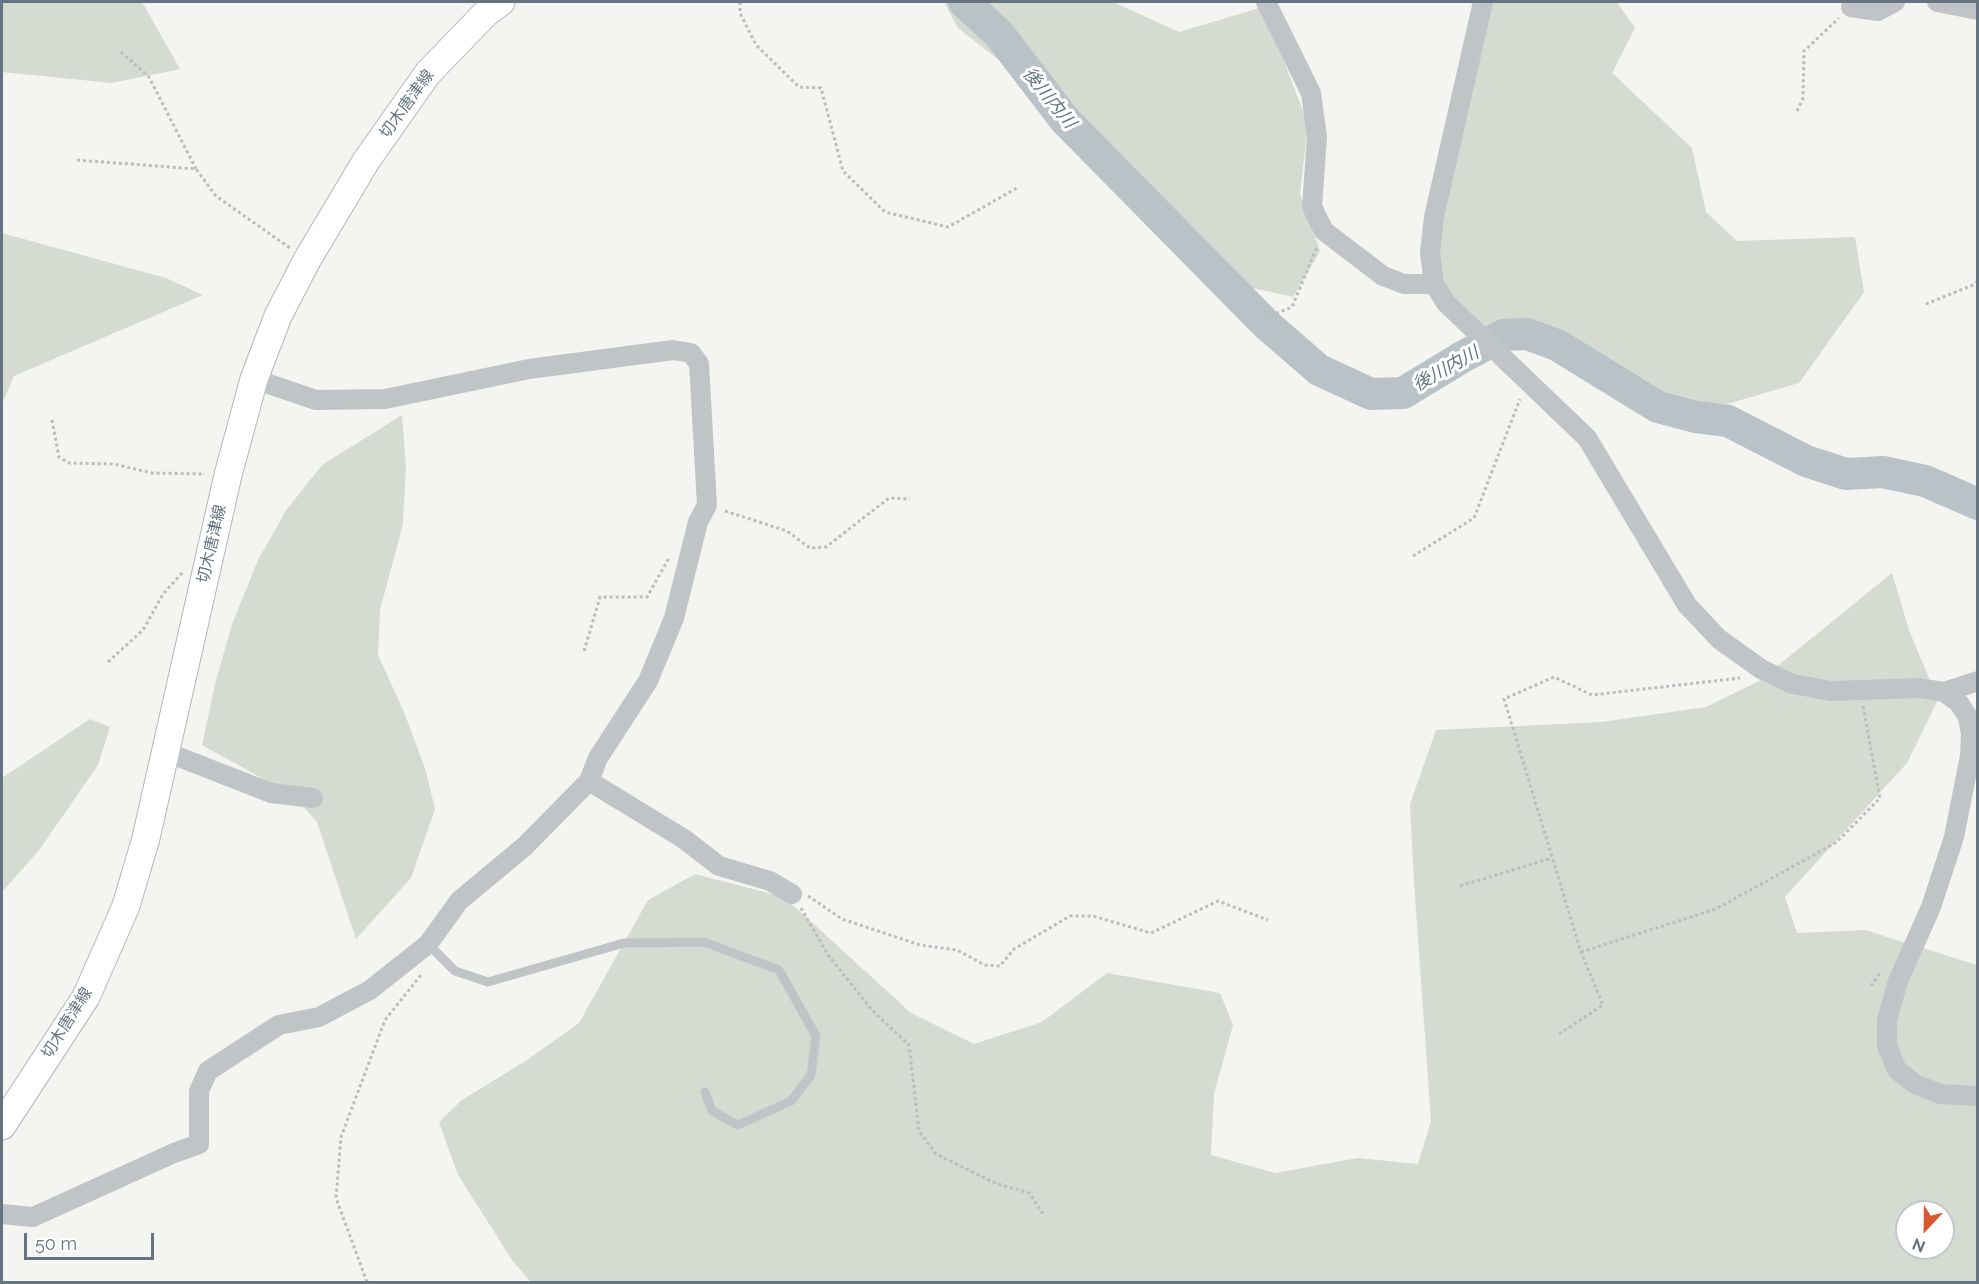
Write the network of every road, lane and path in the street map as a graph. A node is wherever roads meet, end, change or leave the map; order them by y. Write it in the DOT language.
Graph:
graph roads {
  1 [pos="501,2"];
  2 [pos="741,2"];
  3 [pos="1266,2"];
  4 [pos="1483,2"];
  5 [pos="1894,2"];
  6 [pos="1937,2"];
  7 [pos="1851,7"];
  8 [pos="1977,10"];
  9 [pos="121,52"];
  10 [pos="1797,111"];
  11 [pos="78,160"];
  12 [pos="196,169"];
  13 [pos="1017,188"];
  14 [pos="1324,231"];
  15 [pos="307,260"];
  16 [pos="1977,281"];
  17 [pos="1434,284"];
  18 [pos="1926,304"];
  19 [pos="1265,318"];
  20 [pos="1524,377"];
  21 [pos="254,379"];
  22 [pos="52,420"];
  23 [pos="228,475"];
  24 [pos="910,499"];
  25 [pos="708,505"];
  26 [pos="670,556"];
  27 [pos="1413,556"];
  28 [pos="208,566"];
  29 [pos="584,651"];
  30 [pos="108,662"];
  31 [pos="1761,669"];
  32 [pos="1977,681"];
  33 [pos="1860,690"];
  34 [pos="1944,692"];
  35 [pos="166,752"];
  36 [pos="589,781"];
  37 [pos="313,798"];
  38 [pos="1552,858"];
  39 [pos="1460,886"];
  40 [pos="792,894"];
  41 [pos="1268,920"];
  42 [pos="428,944"];
  43 [pos="1581,952"];
  44 [pos="1559,1034"];
  45 [pos="705,1092"];
  46 [pos="1977,1096"];
  47 [pos="2,1126"];
  48 [pos="2,1214"];
  49 [pos="1044,1215"];
  50 [pos="367,1282"];
  1 -- 15 [label="main road, 切木唐津線"];
  2 -- 13 [label="path"];
  3 -- 14 [label="street"];
  4 -- 17 [label="street"];
  5 -- 7 [label="street"];
  6 -- 8 [label="street"];
  7 -- 10 [label="path"];
  9 -- 12 [label="path"];
  11 -- 12 [label="path"];
  12 -- 15 [label="path"];
  14 -- 17 [label="street"];
  14 -- 19 [label="path"];
  15 -- 21 [label="main road, 切木唐津線"];
  16 -- 18 [label="path"];
  17 -- 20 [label="street"];
  20 -- 27 [label="path"];
  20 -- 31 [label="street"];
  21 -- 23 [label="main road, 切木唐津線"];
  21 -- 25 [label="street"];
  22 -- 23 [label="path"];
  23 -- 28 [label="main road, 切木唐津線"];
  24 -- 25 [label="path"];
  25 -- 36 [label="street"];
  26 -- 29 [label="path"];
  28 -- 30 [label="path"];
  28 -- 35 [label="main road, 切木唐津線"];
  31 -- 33 [label="street"];
  31 -- 38 [label="path"];
  32 -- 34 [label="street"];
  33 -- 34 [label="street"];
  33 -- 43 [label="path"];
  34 -- 46 [label="street"];
  35 -- 37 [label="street"];
  35 -- 47 [label="main road, 切木唐津線"];
  36 -- 40 [label="street"];
  36 -- 42 [label="street"];
  38 -- 39 [label="path"];
  38 -- 43 [label="path"];
  40 -- 41 [label="path"];
  40 -- 49 [label="path"];
  42 -- 45 [label="lane"];
  42 -- 48 [label="street"];
  42 -- 50 [label="path"];
  43 -- 44 [label="path"];
}
